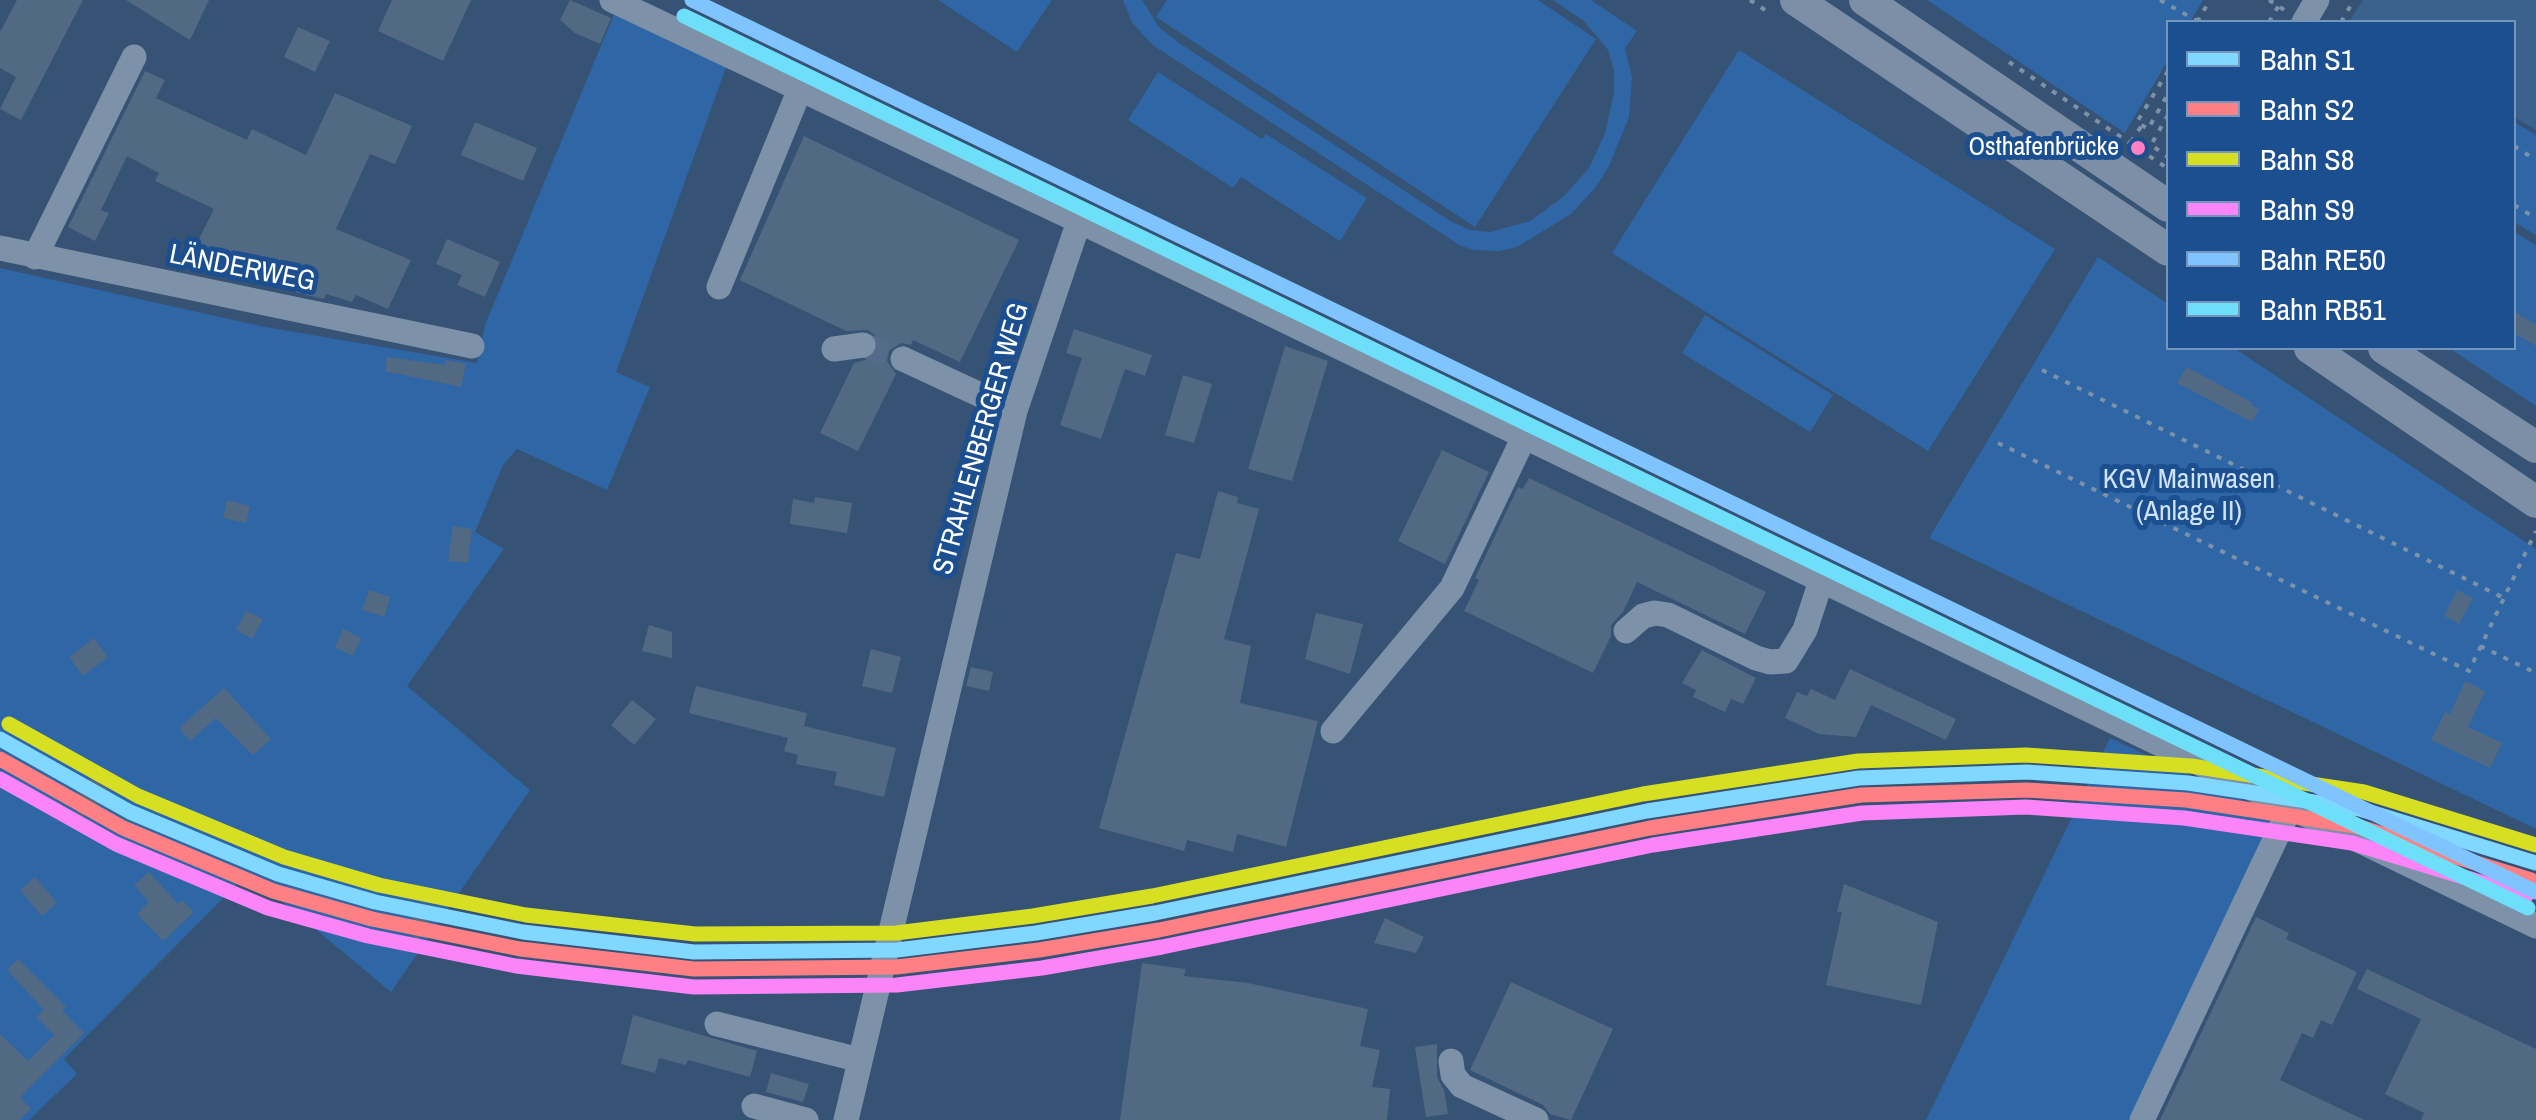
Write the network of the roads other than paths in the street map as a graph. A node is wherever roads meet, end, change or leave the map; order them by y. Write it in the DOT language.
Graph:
graph roads {
  1 [pos="612,0"];
  2 [pos="1796,0"];
  3 [pos="1865,0"];
  4 [pos="134,57"];
  5 [pos="800,89"];
  6 [pos="2166,205"];
  7 [pos="1079,221"];
  8 [pos="0,248"];
  9 [pos="2166,249"];
  10 [pos="35,256"];
  11 [pos="719,286"];
  12 [pos="472,346"];
  13 [pos="862,346"];
  14 [pos="834,349"];
  15 [pos="2313,350"];
  16 [pos="2387,350"];
  17 [pos="903,360"];
  18 [pos="1015,411"];
  19 [pos="1524,436"];
  20 [pos="2536,447"];
  21 [pos="2536,502"];
  22 [pos="1822,581"];
  23 [pos="1626,631"];
  24 [pos="1333,730"];
  25 [pos="2290,808"];
  26 [pos="2536,926"];
  27 [pos="716,1024"];
  28 [pos="860,1060"];
  29 [pos="1452,1060"];
  30 [pos="754,1106"];
  31 [pos="806,1120"];
  32 [pos="846,1120"];
  33 [pos="1536,1120"];
  34 [pos="2142,1120"];
  1 -- 5 [label="street"];
  2 -- 9 [label="main road"];
  3 -- 6 [label="main road"];
  4 -- 10 [label="street"];
  5 -- 7 [label="street"];
  5 -- 11 [label="street"];
  7 -- 18 [label="street, STRAHLENBERGER WEG"];
  7 -- 19 [label="street"];
  8 -- 10 [label="street, LÄNDERWEG"];
  10 -- 12 [label="street, LÄNDERWEG"];
  13 -- 14 [label="street"];
  15 -- 21 [label="main road"];
  16 -- 20 [label="main road"];
  17 -- 18 [label="street"];
  18 -- 28 [label="street, STRAHLENBERGER WEG"];
  19 -- 22 [label="street"];
  19 -- 24 [label="street"];
  22 -- 23 [label="street"];
  22 -- 25 [label="street"];
  25 -- 26 [label="street"];
  25 -- 34 [label="street"];
  27 -- 28 [label="street"];
  28 -- 32 [label="street, STRAHLENBERGER WEG"];
  29 -- 33 [label="street"];
  30 -- 31 [label="street"];
}
